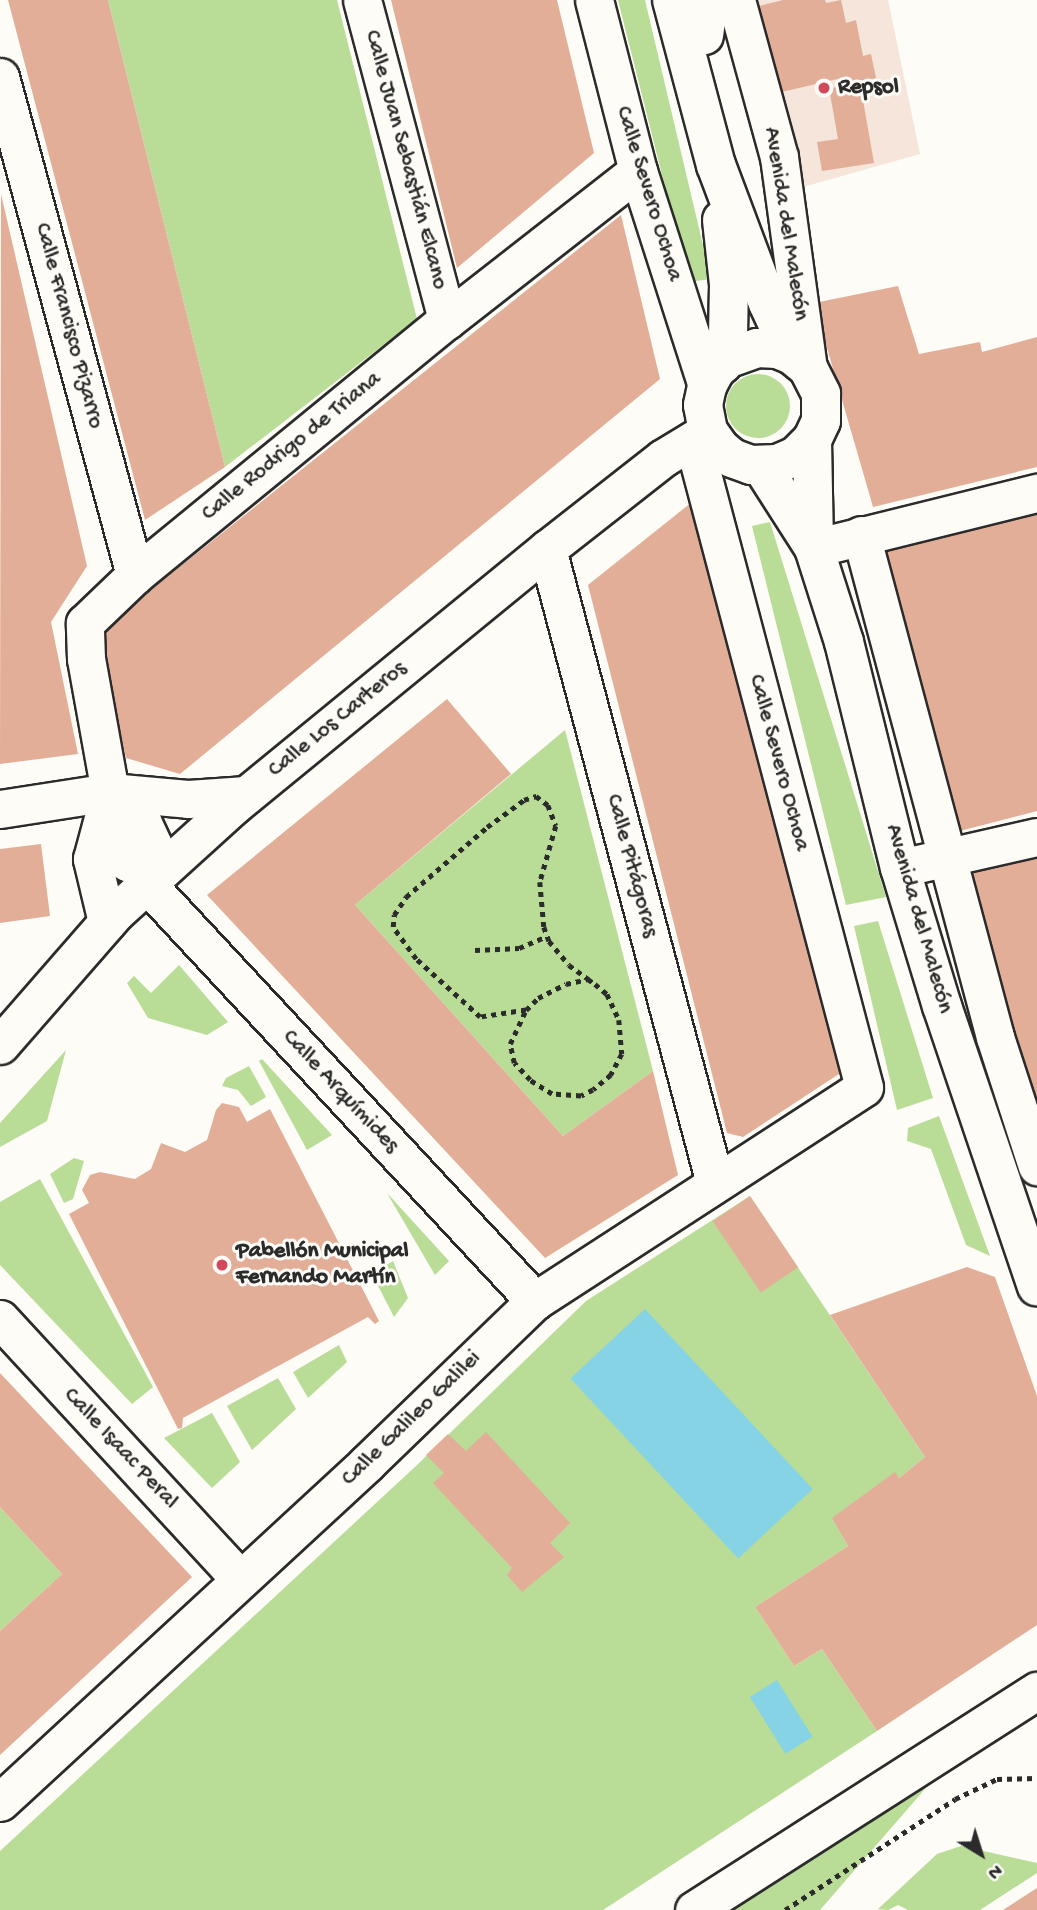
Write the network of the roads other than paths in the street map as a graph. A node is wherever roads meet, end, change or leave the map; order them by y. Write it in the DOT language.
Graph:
graph roads {
  1 [pos="362,0"];
  2 [pos="594,0"];
  3 [pos="672,0"];
  4 [pos="736,0"];
  5 [pos="707,17"];
  6 [pos="0,77"];
  7 [pos="716,165"];
  8 [pos="638,171"];
  9 [pos="447,320"];
  10 [pos="794,353"];
  11 [pos="715,375"];
  12 [pos="700,435"];
  13 [pos="812,440"];
  14 [pos="761,465"];
  15 [pos="1037,493"];
  16 [pos="860,535"];
  17 [pos="814,548"];
  18 [pos="547,549"];
  19 [pos="135,575"];
  20 [pos="246,795"];
  21 [pos="107,807"];
  22 [pos="0,809"];
  23 [pos="1037,837"];
  24 [pos="948,858"];
  25 [pos="900,868"];
  26 [pos="152,878"];
  27 [pos="107,922"];
  28 [pos="0,1045"];
  29 [pos="864,1087"];
  30 [pos="1037,1166"];
  31 [pos="715,1184"];
  32 [pos="1037,1286"];
  33 [pos="534,1301"];
  34 [pos="0,1319"];
  35 [pos="240,1579"];
  36 [pos="1037,1691"];
  37 [pos="1037,1720"];
  38 [pos="953,1744"];
  39 [pos="0,1802"];
  40 [pos="694,1910"];
  1 -- 9 [label="street, Calle Juan Sebastián Elcano"];
  2 -- 8 [label="street, Calle Severo Ochoa"];
  3 -- 7 [label="main road"];
  4 -- 10 [label="street, Avenida del Malecón"];
  5 -- 10 [label="main road"];
  6 -- 19 [label="street, Calle Francisco Pizarro"];
  7 -- 10 [label="main road"];
  7 -- 11 [label="main road"];
  8 -- 9 [label="street, Calle Rodrigo de Triana"];
  8 -- 11 [label="street, Calle Severo Ochoa"];
  9 -- 19 [label="street, Calle Rodrigo de Triana"];
  10 -- 11 [label="main road"];
  10 -- 13 [label="main road"];
  11 -- 12 [label="main road"];
  12 -- 14 [label="main road"];
  12 -- 18 [label="street, Calle Los Carteros"];
  12 -- 29 [label="street, Calle Severo Ochoa"];
  13 -- 14 [label="main road"];
  13 -- 17 [label="main road"];
  14 -- 17 [label="main road"];
  15 -- 16 [label="street"];
  16 -- 17 [label="street"];
  16 -- 24 [label="street, Avenida del Malecón"];
  17 -- 25 [label="main road, Avenida del Malecón"];
  18 -- 20 [label="street, Calle Los Carteros"];
  18 -- 31 [label="street, Calle Pitágoras"];
  19 -- 21 [label="street, Calle Rodrigo de Triana"];
  20 -- 21 [label="street"];
  20 -- 26 [label="street, Calle Los Carteros"];
  21 -- 22 [label="street"];
  21 -- 26 [label="street"];
  21 -- 27 [label="street"];
  23 -- 24 [label="street"];
  24 -- 25 [label="street"];
  24 -- 30 [label="street, Avenida del Malecón"];
  25 -- 32 [label="main road, Avenida del Malecón"];
  26 -- 27 [label="street, Calle Los Carteros"];
  26 -- 33 [label="street, Calle Arquímides"];
  27 -- 28 [label="street, Calle Los Carteros"];
  29 -- 31 [label="street, Calle Galileo Galilei"];
  31 -- 33 [label="street, Calle Galileo Galilei"];
  33 -- 35 [label="street, Calle Galileo Galilei"];
  34 -- 35 [label="street, Calle Isaac Peral"];
  35 -- 39 [label="street, Calle Galileo Galilei"];
  36 -- 38 [label="street"];
  37 -- 38 [label="street"];
  38 -- 40 [label="street"];
}
